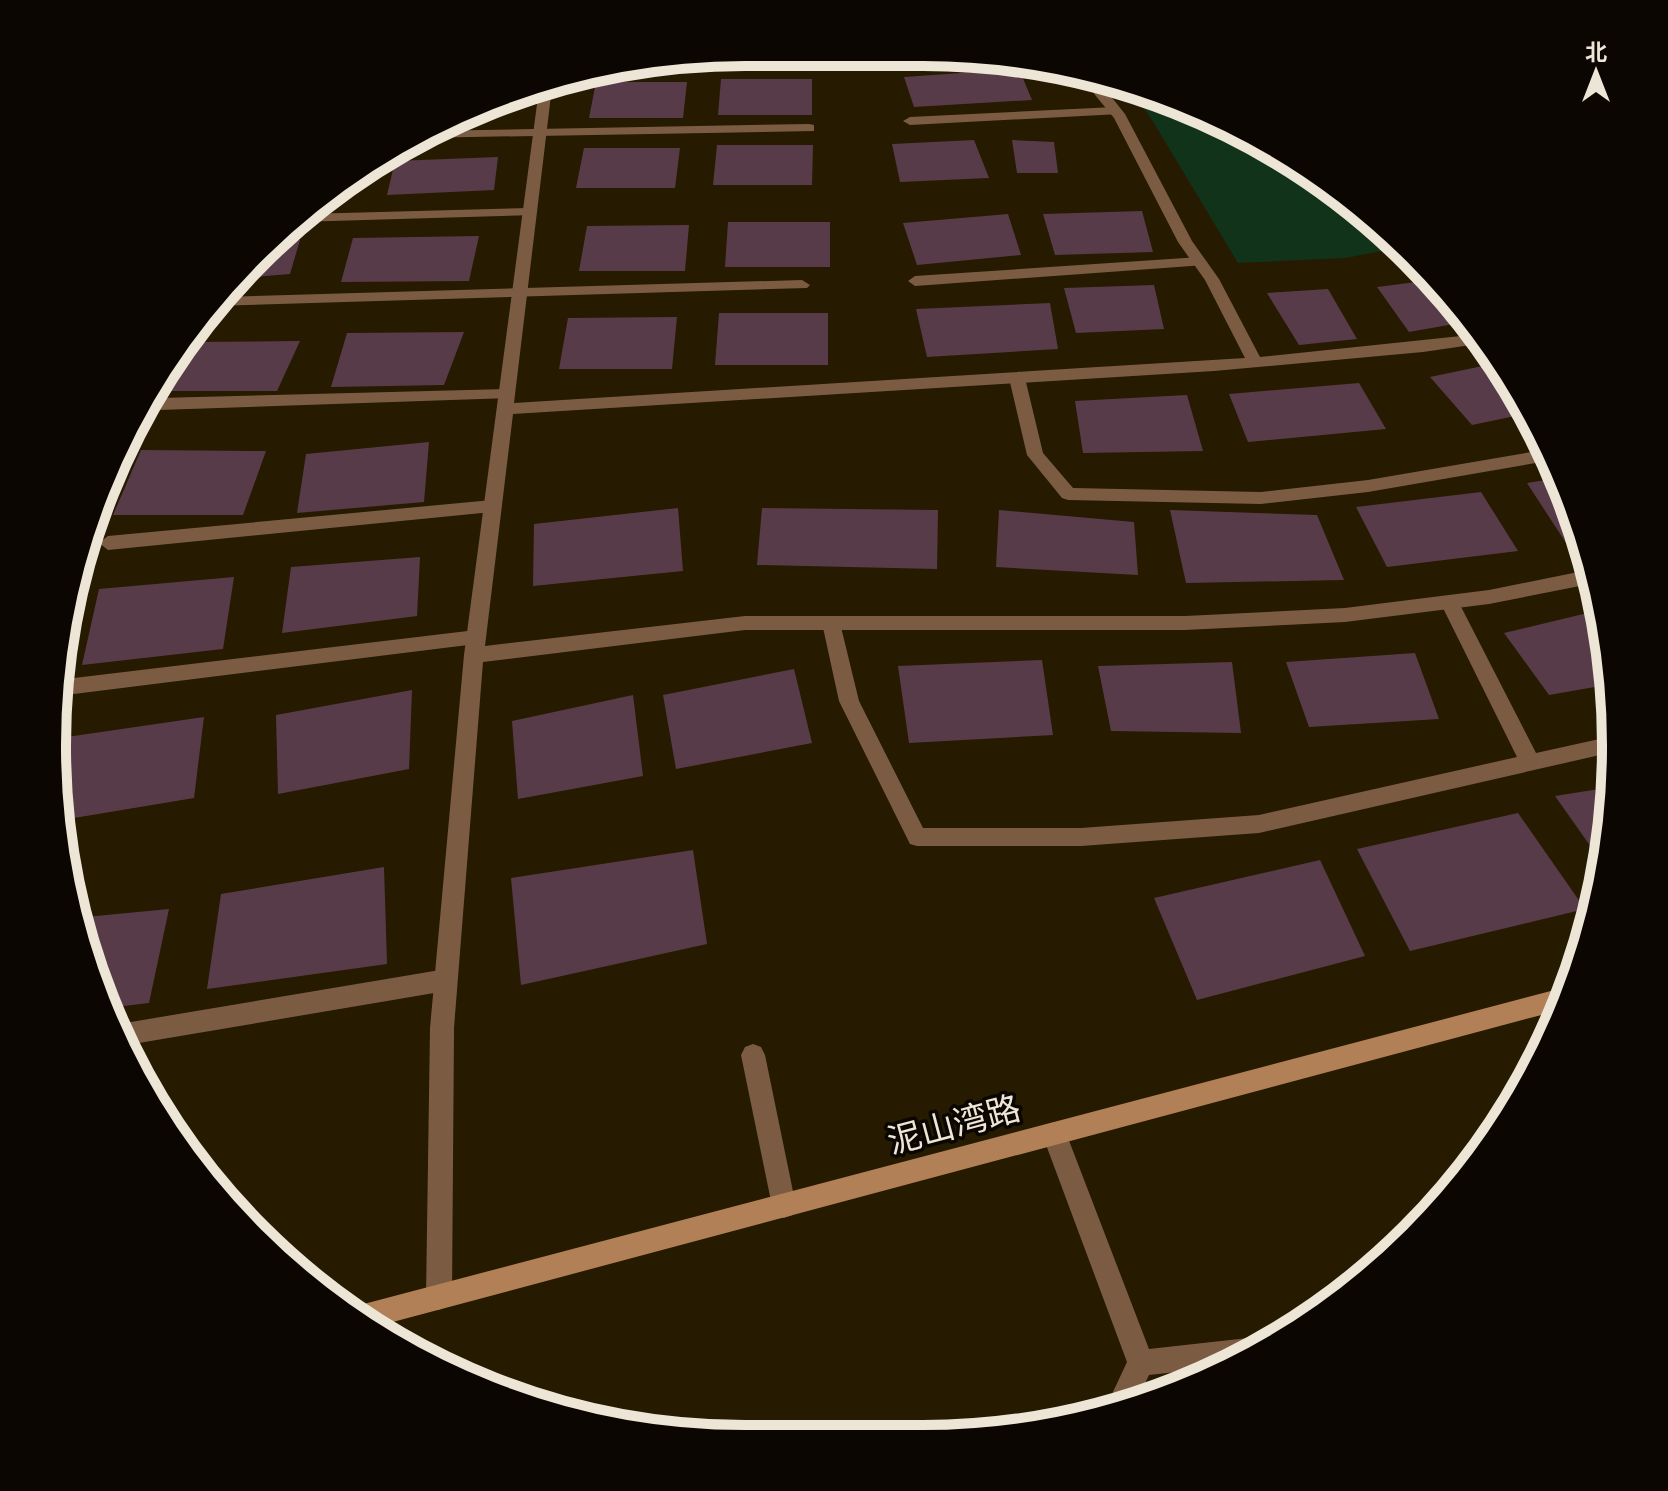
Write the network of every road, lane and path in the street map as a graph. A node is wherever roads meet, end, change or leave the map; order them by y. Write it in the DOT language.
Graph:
graph roads {
  1 [pos="1097,89"];
  2 [pos="545,97"];
  3 [pos="1115,111"];
  4 [pos="910,121"];
  5 [pos="809,128"];
  6 [pos="540,133"];
  7 [pos="448,135"];
  8 [pos="530,212"];
  9 [pos="318,218"];
  10 [pos="1200,262"];
  11 [pos="915,281"];
  12 [pos="802,285"];
  13 [pos="519,294"];
  14 [pos="231,302"];
  15 [pos="1468,340"];
  16 [pos="1255,362"];
  17 [pos="1017,378"];
  18 [pos="506,401"];
  19 [pos="159,404"];
  20 [pos="1538,457"];
  21 [pos="492,506"];
  22 [pos="108,543"];
  23 [pos="1581,578"];
  24 [pos="1449,602"];
  25 [pos="831,623"];
  26 [pos="475,646"];
  27 [pos="74,686"];
  28 [pos="1602,746"];
  29 [pos="1530,762"];
  30 [pos="446,980"];
  31 [pos="1552,1002"];
  32 [pos="130,1033"];
  33 [pos="753,1055"];
  34 [pos="1054,1134"];
  35 [pos="784,1206"];
  36 [pos="439,1297"];
  37 [pos="375,1314"];
  38 [pos="1226,1353"];
  39 [pos="1141,1363"];
  40 [pos="1126,1393"];
  1 -- 3 [label="street"];
  2 -- 6 [label="street"];
  3 -- 4 [label="street"];
  3 -- 10 [label="street"];
  5 -- 6 [label="street"];
  6 -- 7 [label="street"];
  6 -- 8 [label="street"];
  8 -- 9 [label="street"];
  8 -- 13 [label="street"];
  10 -- 11 [label="street"];
  10 -- 16 [label="street"];
  12 -- 13 [label="street"];
  13 -- 14 [label="street"];
  13 -- 18 [label="street"];
  15 -- 16 [label="street"];
  16 -- 17 [label="street"];
  17 -- 18 [label="street"];
  17 -- 20 [label="street"];
  18 -- 19 [label="street"];
  18 -- 21 [label="street"];
  21 -- 22 [label="street"];
  21 -- 26 [label="street"];
  23 -- 24 [label="street"];
  24 -- 25 [label="street"];
  24 -- 29 [label="street"];
  25 -- 26 [label="street"];
  25 -- 29 [label="street"];
  26 -- 27 [label="street"];
  26 -- 30 [label="street"];
  28 -- 29 [label="street"];
  30 -- 32 [label="street"];
  30 -- 36 [label="street"];
  31 -- 34 [label="street, 泥山湾路"];
  33 -- 35 [label="street"];
  34 -- 35 [label="street, 泥山湾路"];
  34 -- 39 [label="street"];
  35 -- 36 [label="street, 泥山湾路"];
  36 -- 37 [label="street, 泥山湾路"];
  38 -- 39 [label="street"];
  39 -- 40 [label="street"];
}
